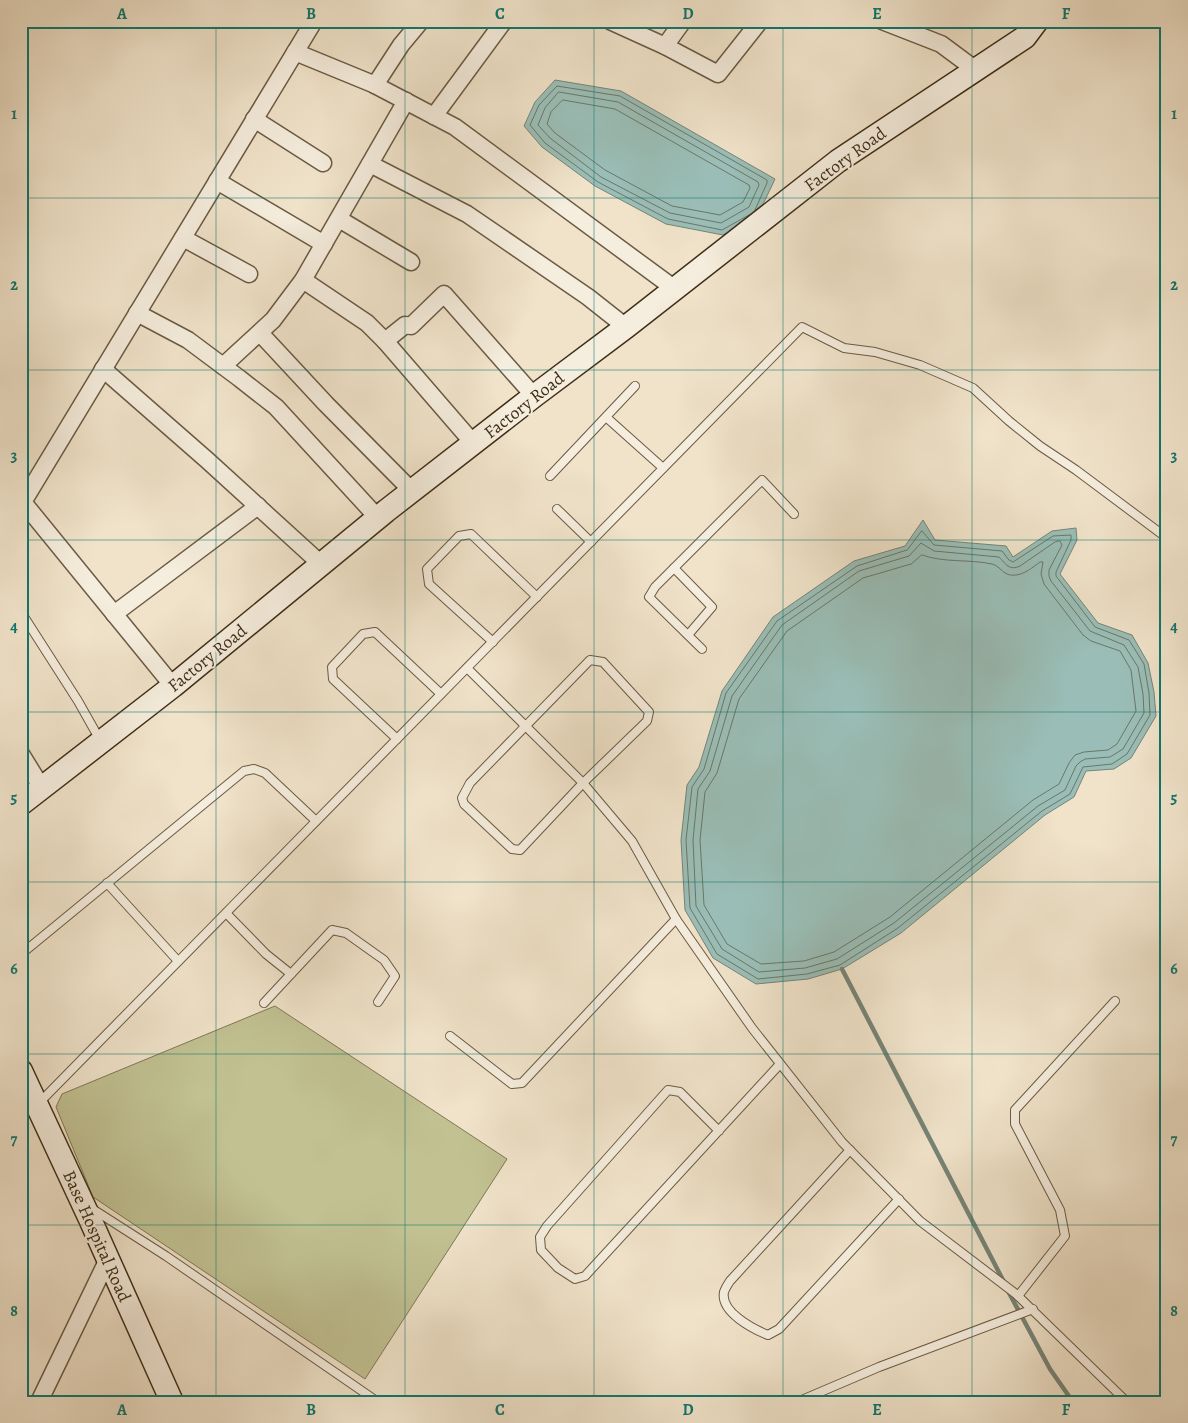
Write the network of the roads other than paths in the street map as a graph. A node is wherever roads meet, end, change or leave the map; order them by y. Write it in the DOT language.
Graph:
graph roads {
  1 [pos="314,21"];
  2 [pos="421,21"];
  3 [pos="504,21"];
  4 [pos="610,21"];
  5 [pos="683,21"];
  6 [pos="760,21"];
  7 [pos="882,21"];
  8 [pos="1037,21"];
  9 [pos="666,46"];
  10 [pos="295,52"];
  11 [pos="976,70"];
  12 [pos="375,85"];
  13 [pos="406,101"];
  14 [pos="434,116"];
  15 [pos="254,119"];
  16 [pos="322,163"];
  17 [pos="370,164"];
  18 [pos="217,181"];
  19 [pos="339,219"];
  20 [pos="183,238"];
  21 [pos="324,244"];
  22 [pos="411,262"];
  23 [pos="249,274"];
  24 [pos="303,280"];
  25 [pos="675,289"];
  26 [pos="137,313"];
  27 [pos="626,327"];
  28 [pos="260,332"];
  29 [pos="384,340"];
  30 [pos="223,366"];
  31 [pos="103,369"];
  32 [pos="635,386"];
  33 [pos="534,396"];
  34 [pos="606,417"];
  35 [pos="474,444"];
  36 [pos="663,468"];
  37 [pos="550,476"];
  38 [pos="412,491"];
  39 [pos="22,502"];
  40 [pos="258,506"];
  41 [pos="557,508"];
  42 [pos="794,514"];
  43 [pos="378,518"];
  44 [pos="1167,538"];
  45 [pos="591,542"];
  46 [pos="321,564"];
  47 [pos="674,568"];
  48 [pos="537,597"];
  49 [pos="21,612"];
  50 [pos="114,614"];
  51 [pos="688,635"];
  52 [pos="493,642"];
  53 [pos="702,649"];
  54 [pos="467,668"];
  55 [pos="173,686"];
  56 [pos="441,694"];
  57 [pos="526,726"];
  58 [pos="398,739"];
  59 [pos="101,742"];
  60 [pos="21,754"];
  61 [pos="583,783"];
  62 [pos="42,788"];
  63 [pos="21,804"];
  64 [pos="316,821"];
  65 [pos="107,883"];
  66 [pos="226,913"];
  67 [pos="676,919"];
  68 [pos="25,952"];
  69 [pos="178,962"];
  70 [pos="291,974"];
  71 [pos="1115,1001"];
  72 [pos="264,1002"];
  73 [pos="378,1002"];
  74 [pos="450,1036"];
  75 [pos="780,1064"];
  76 [pos="21,1071"];
  77 [pos="31,1098"];
  78 [pos="719,1130"];
  79 [pos="850,1150"];
  80 [pos="898,1199"];
  81 [pos="82,1201"];
  82 [pos="108,1259"];
  83 [pos="1016,1294"];
  84 [pos="1030,1311"];
  85 [pos="39,1402"];
  86 [pos="172,1402"];
  87 [pos="378,1402"];
  88 [pos="797,1402"];
  89 [pos="1126,1402"];
  1 -- 10 [label="street"];
  2 -- 12 [label="street"];
  3 -- 14 [label="street"];
  4 -- 9 [label="street"];
  5 -- 9 [label="street"];
  6 -- 9 [label="street"];
  7 -- 11 [label="street"];
  8 -- 11 [label="street, Factory Road"];
  10 -- 12 [label="street"];
  10 -- 15 [label="street"];
  11 -- 25 [label="street, Factory Road"];
  12 -- 13 [label="street"];
  13 -- 14 [label="street"];
  13 -- 17 [label="street"];
  14 -- 25 [label="street"];
  15 -- 16 [label="street"];
  15 -- 18 [label="street"];
  17 -- 19 [label="street"];
  17 -- 27 [label="street"];
  18 -- 20 [label="street"];
  18 -- 21 [label="street"];
  19 -- 21 [label="street"];
  19 -- 22 [label="street"];
  20 -- 23 [label="street"];
  20 -- 26 [label="street"];
  21 -- 24 [label="street"];
  24 -- 28 [label="street"];
  24 -- 29 [label="street"];
  25 -- 27 [label="street, Factory Road"];
  26 -- 30 [label="street"];
  26 -- 31 [label="street"];
  27 -- 33 [label="street, Factory Road"];
  28 -- 30 [label="street"];
  28 -- 38 [label="street"];
  29 -- 33 [label="street"];
  29 -- 35 [label="street"];
  30 -- 43 [label="street"];
  31 -- 39 [label="street"];
  31 -- 40 [label="street"];
  32 -- 34 [label="lane"];
  33 -- 35 [label="street, Factory Road"];
  34 -- 36 [label="lane"];
  34 -- 37 [label="lane"];
  35 -- 38 [label="street, Factory Road"];
  36 -- 44 [label="lane"];
  36 -- 45 [label="lane"];
  38 -- 43 [label="street, Factory Road"];
  39 -- 50 [label="street"];
  40 -- 46 [label="street"];
  40 -- 50 [label="street"];
  41 -- 45 [label="lane"];
  42 -- 47 [label="lane"];
  43 -- 46 [label="street, Factory Road"];
  45 -- 48 [label="lane"];
  46 -- 55 [label="street, Factory Road"];
  47 -- 51 [label="lane"];
  47 -- 51 [label="lane"];
  48 -- 52 [label="lane"];
  48 -- 52 [label="lane"];
  49 -- 59 [label="lane"];
  50 -- 55 [label="street"];
  51 -- 53 [label="lane"];
  52 -- 54 [label="lane"];
  54 -- 56 [label="lane"];
  54 -- 57 [label="lane"];
  55 -- 59 [label="street, Factory Road"];
  56 -- 58 [label="lane"];
  56 -- 58 [label="lane"];
  57 -- 61 [label="lane"];
  57 -- 61 [label="lane"];
  57 -- 61 [label="lane"];
  58 -- 64 [label="lane"];
  59 -- 62 [label="street, Factory Road"];
  60 -- 62 [label="street"];
  61 -- 67 [label="lane"];
  62 -- 63 [label="street, Factory Road"];
  64 -- 65 [label="lane"];
  64 -- 66 [label="lane"];
  65 -- 68 [label="lane"];
  65 -- 69 [label="lane"];
  66 -- 69 [label="lane"];
  66 -- 70 [label="lane"];
  67 -- 74 [label="lane"];
  67 -- 75 [label="lane"];
  69 -- 77 [label="lane"];
  70 -- 72 [label="lane"];
  70 -- 73 [label="lane"];
  71 -- 83 [label="lane"];
  75 -- 78 [label="lane"];
  75 -- 79 [label="lane"];
  76 -- 77 [label="street, Base Hospital Road"];
  77 -- 81 [label="street, Base Hospital Road"];
  78 -- 78 [label="lane"];
  79 -- 80 [label="lane"];
  79 -- 80 [label="lane"];
  80 -- 83 [label="lane"];
  81 -- 82 [label="street, Base Hospital Road"];
  81 -- 87 [label="lane"];
  82 -- 85 [label="street"];
  82 -- 86 [label="street, Base Hospital Road"];
  83 -- 84 [label="lane"];
  84 -- 88 [label="lane"];
  84 -- 89 [label="lane"];
}
